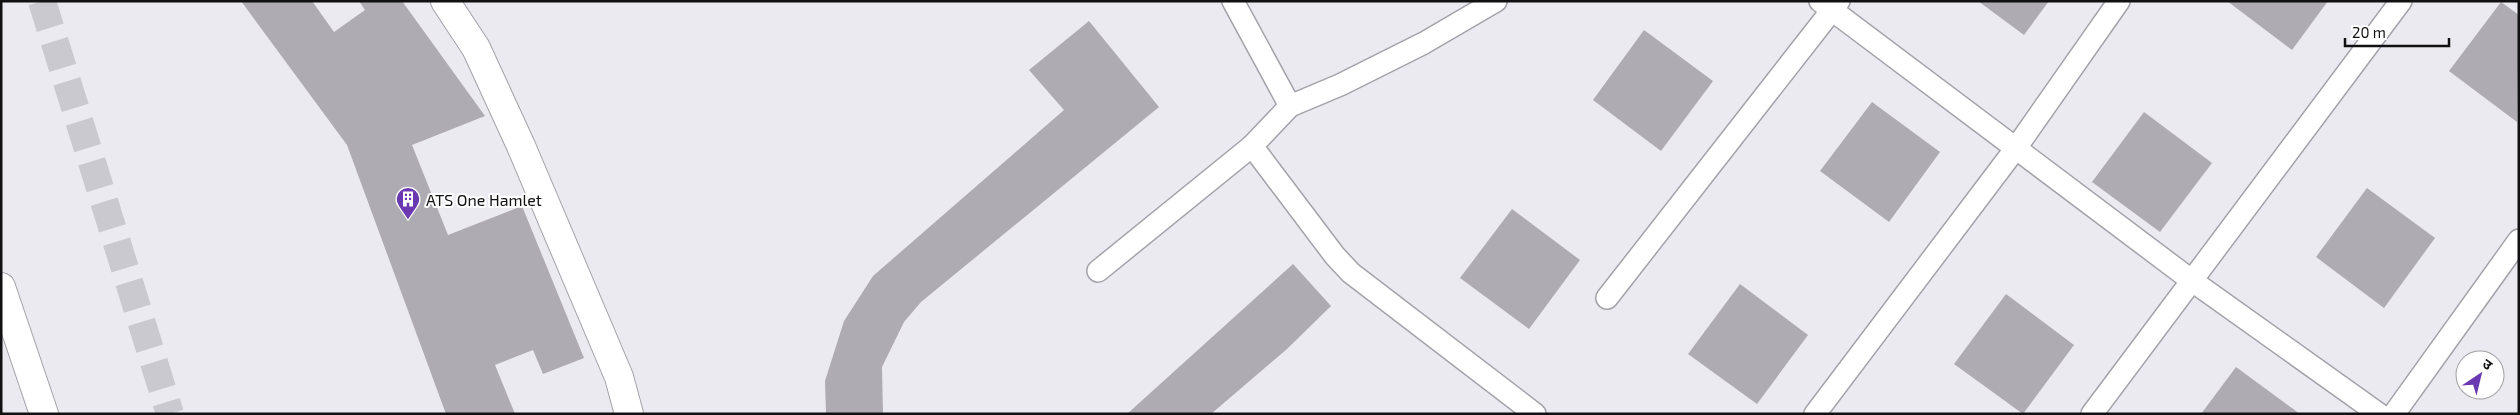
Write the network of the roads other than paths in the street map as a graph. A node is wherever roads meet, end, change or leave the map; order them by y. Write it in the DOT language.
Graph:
graph roads {
  1 [pos="445,1"];
  2 [pos="1234,1"];
  3 [pos="1496,1"];
  4 [pos="2119,1"];
  5 [pos="2401,1"];
  6 [pos="1830,4"];
  7 [pos="1290,106"];
  8 [pos="1252,146"];
  9 [pos="2016,148"];
  10 [pos="2519,240"];
  11 [pos="1098,270"];
  12 [pos="2192,280"];
  13 [pos="1,287"];
  14 [pos="1608,298"];
  15 [pos="44,414"];
  16 [pos="629,414"];
  17 [pos="1535,414"];
  18 [pos="1815,414"];
  19 [pos="2092,414"];
  20 [pos="2379,414"];
  21 [pos="2394,414"];
  1 -- 16 [label="street"];
  2 -- 7 [label="lane"];
  3 -- 7 [label="lane"];
  4 -- 9 [label="lane"];
  5 -- 12 [label="lane"];
  6 -- 9 [label="lane"];
  6 -- 14 [label="lane"];
  7 -- 8 [label="lane"];
  8 -- 11 [label="lane"];
  8 -- 17 [label="lane"];
  9 -- 12 [label="lane"];
  9 -- 18 [label="lane"];
  10 -- 21 [label="lane"];
  12 -- 19 [label="lane"];
  12 -- 20 [label="lane"];
  13 -- 15 [label="street"];
}
